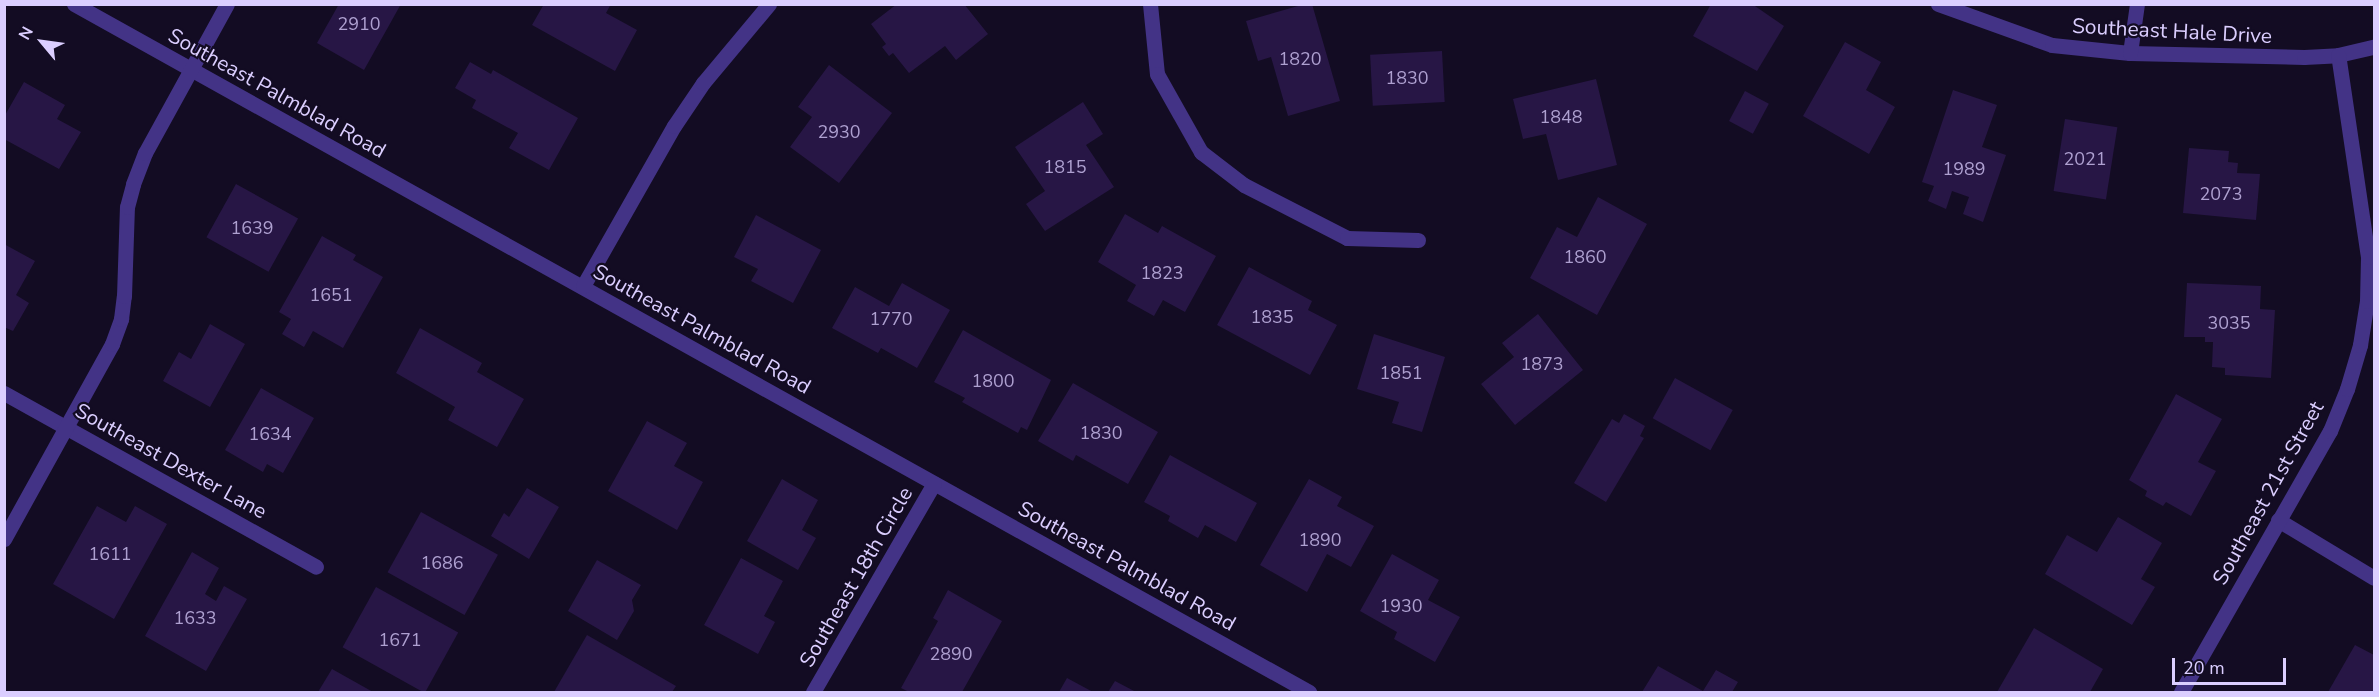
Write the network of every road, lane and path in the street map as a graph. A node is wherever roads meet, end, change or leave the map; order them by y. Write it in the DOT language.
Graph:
graph roads {
  1 [pos="74,4"];
  2 [pos="227,4"];
  3 [pos="769,4"];
  4 [pos="1150,4"];
  5 [pos="1938,4"];
  6 [pos="2137,4"];
  7 [pos="2374,47"];
  8 [pos="2130,53"];
  9 [pos="2338,55"];
  10 [pos="191,70"];
  11 [pos="1418,240"];
  12 [pos="583,286"];
  13 [pos="4,393"];
  14 [pos="66,426"];
  15 [pos="934,483"];
  16 [pos="2278,520"];
  17 [pos="4,539"];
  18 [pos="316,567"];
  19 [pos="2374,578"];
  20 [pos="813,693"];
  21 [pos="1309,693"];
  22 [pos="2181,693"];
  1 -- 10 [label="street, Southeast Palmblad Road"];
  2 -- 10 [label="street"];
  3 -- 12 [label="street"];
  4 -- 11 [label="street"];
  5 -- 8 [label="street, Southeast Hale Drive"];
  6 -- 8 [label="street"];
  7 -- 9 [label="street, Southeast Hale Drive"];
  8 -- 9 [label="street, Southeast Hale Drive"];
  9 -- 16 [label="street, Southeast 21st Street"];
  10 -- 12 [label="street, Southeast Palmblad Road"];
  10 -- 14 [label="street"];
  12 -- 15 [label="street, Southeast Palmblad Road"];
  13 -- 14 [label="street, Southeast Dexter Lane"];
  14 -- 17 [label="street"];
  14 -- 18 [label="street, Southeast Dexter Lane"];
  15 -- 20 [label="street, Southeast 18th Circle"];
  15 -- 21 [label="street, Southeast Palmblad Road"];
  16 -- 19 [label="street"];
  16 -- 22 [label="street, Southeast 21st Street"];
}
